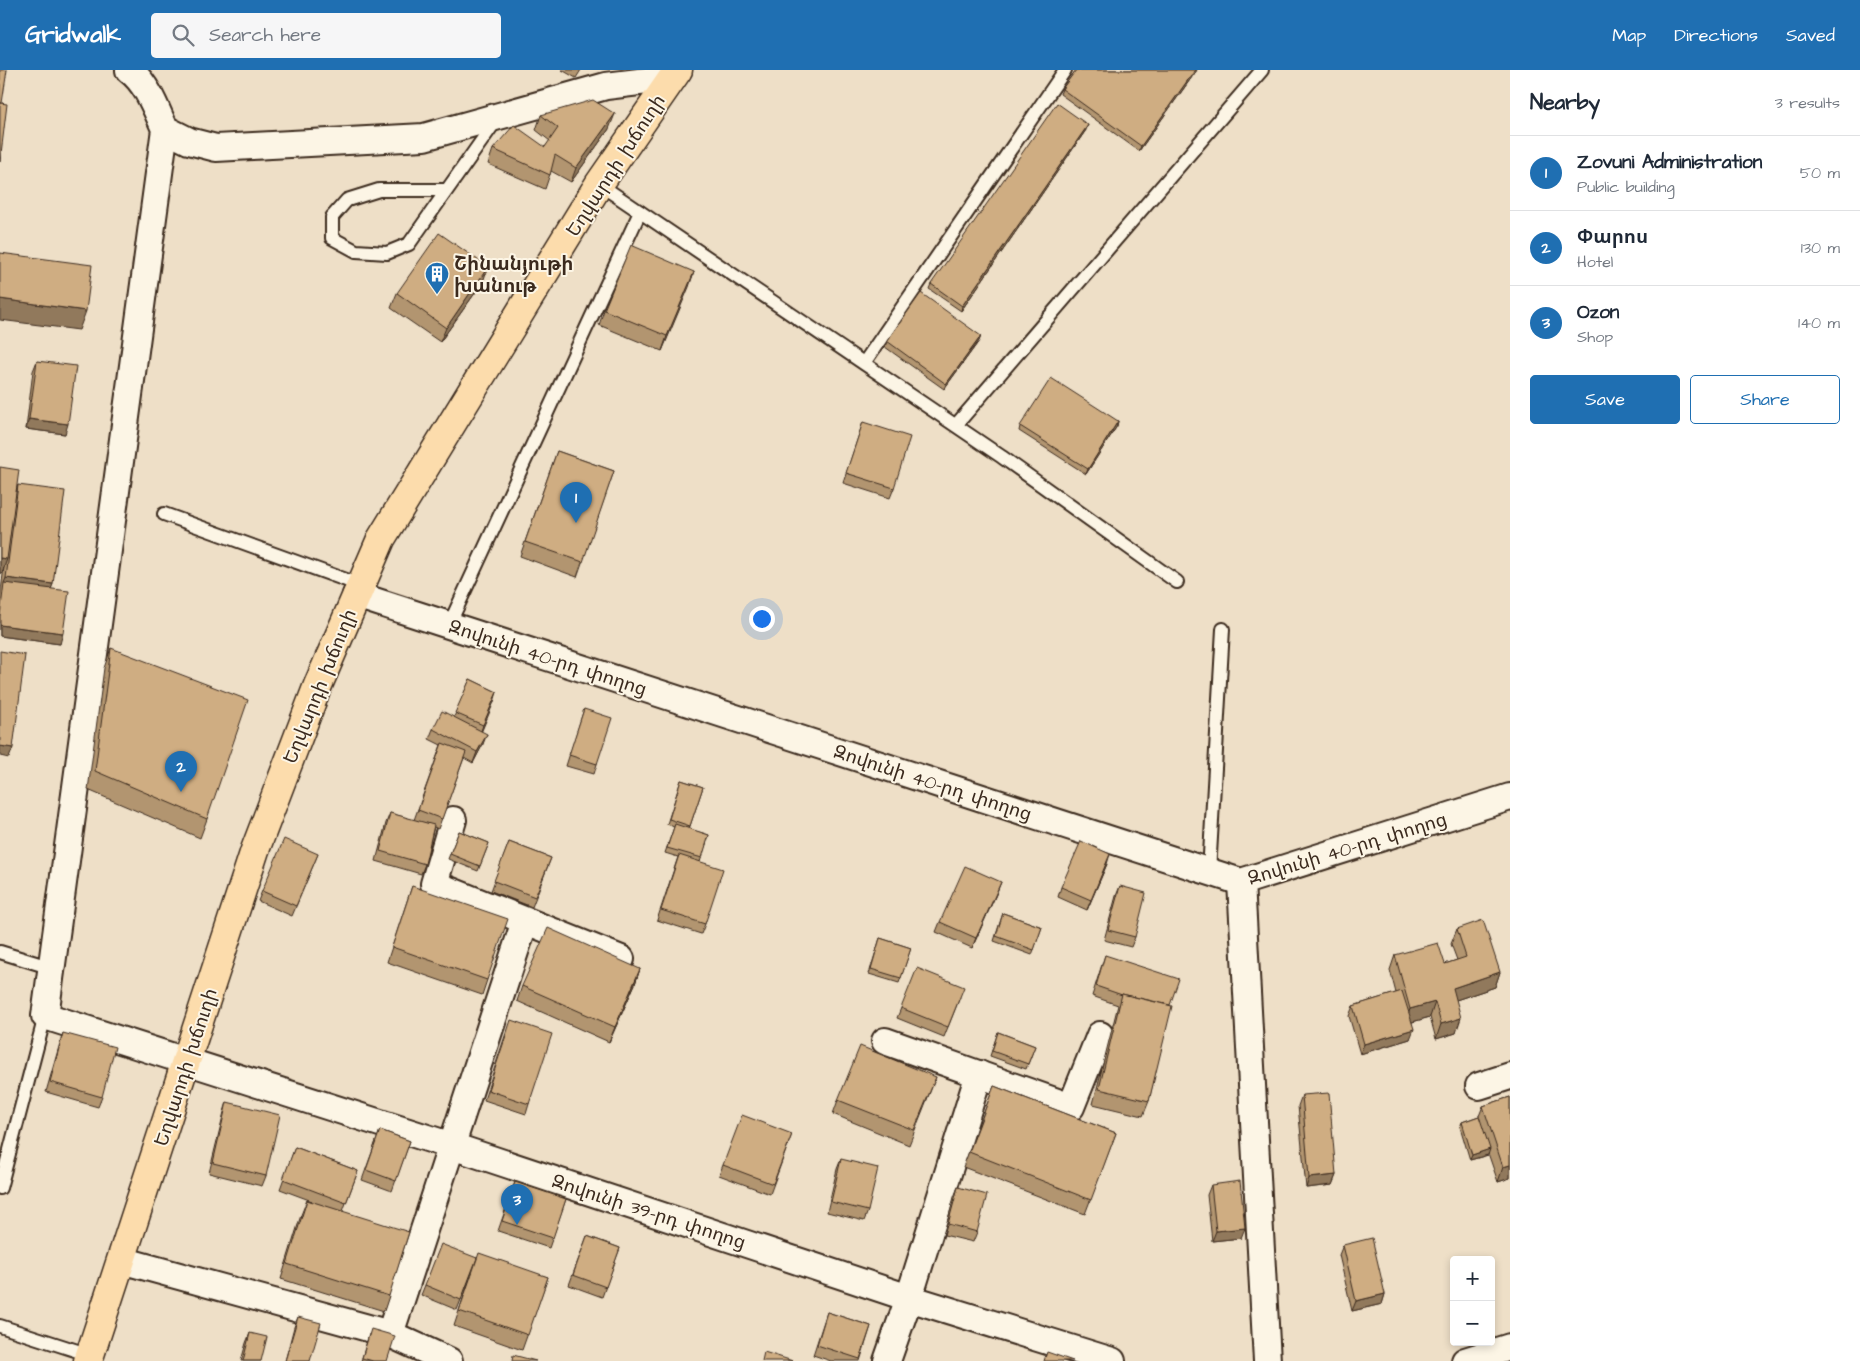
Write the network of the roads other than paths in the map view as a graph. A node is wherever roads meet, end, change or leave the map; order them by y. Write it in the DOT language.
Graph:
graph roads {
  1 [pos="129,70"];
  2 [pos="1065,70"];
  3 [pos="1262,70"];
  4 [pos="675,74"];
  5 [pos="498,117"];
  6 [pos="165,129"];
  7 [pos="599,184"];
  8 [pos="447,190"];
  9 [pos="640,212"];
  10 [pos="864,363"];
  11 [pos="956,426"];
  12 [pos="164,514"];
  13 [pos="1177,582"];
  14 [pos="358,590"];
  15 [pos="449,625"];
  16 [pos="1224,629"];
  17 [pos="1510,797"];
  18 [pos="453,820"];
  19 [pos="1209,872"];
  20 [pos="1241,882"];
  21 [pos="525,921"];
  22 [pos="0,952"];
  23 [pos="621,959"];
  24 [pos="52,968"];
  25 [pos="45,1016"];
  26 [pos="1100,1035"];
  27 [pos="885,1041"];
  28 [pos="187,1062"];
  29 [pos="978,1074"];
  30 [pos="1510,1076"];
  31 [pos="1479,1086"];
  32 [pos="452,1146"];
  33 [pos="0,1188"];
  34 [pos="121,1260"];
  35 [pos="909,1298"];
  36 [pos="0,1326"];
  37 [pos="390,1334"];
  38 [pos="1510,1347"];
  39 [pos="89,1358"];
  40 [pos="449,1361"];
  41 [pos="887,1361"];
  42 [pos="1112,1361"];
  43 [pos="1267,1361"];
  44 [pos="1465,1361"];
  1 -- 6 [label="street"];
  2 -- 10 [label="lane"];
  3 -- 11 [label="lane"];
  4 -- 5 [label="street"];
  4 -- 7 [label="main road, Եղվարդի խճուղի"];
  5 -- 6 [label="street"];
  5 -- 8 [label="lane"];
  6 -- 24 [label="street"];
  7 -- 9 [label="lane"];
  7 -- 14 [label="main road, Եղվարդի խճուղի"];
  8 -- 8 [label="lane"];
  9 -- 10 [label="lane"];
  9 -- 15 [label="lane"];
  10 -- 11 [label="lane"];
  11 -- 13 [label="lane"];
  12 -- 14 [label="lane"];
  14 -- 15 [label="street, Զովունի 40-րդ փողոց"];
  14 -- 28 [label="main road, Եղվարդի խճուղի"];
  15 -- 19 [label="street, Զովունի 40-րդ փողոց"];
  16 -- 19 [label="lane"];
  17 -- 20 [label="street, Զովունի 40-րդ փողոց"];
  18 -- 21 [label="street"];
  19 -- 20 [label="street, Զովունի 40-րդ փողոց"];
  20 -- 43 [label="street"];
  21 -- 23 [label="street"];
  21 -- 32 [label="street"];
  22 -- 24 [label="lane"];
  24 -- 25 [label="street"];
  25 -- 28 [label="street, Զովունի 39-րդ փողոց"];
  25 -- 33 [label="lane"];
  26 -- 29 [label="street"];
  27 -- 29 [label="street"];
  28 -- 32 [label="street, Զովունի 39-րդ փողոց"];
  28 -- 34 [label="main road, Եղվարդի խճուղի"];
  29 -- 35 [label="street"];
  30 -- 31 [label="street"];
  32 -- 35 [label="street, Զովունի 39-րդ փողոց"];
  32 -- 37 [label="street"];
  34 -- 37 [label="street"];
  34 -- 39 [label="main road, Եղվարդի խճուղի"];
  35 -- 41 [label="street"];
  35 -- 42 [label="street, Զովունի 39-րդ փողոց"];
  36 -- 39 [label="lane"];
  37 -- 40 [label="street"];
  38 -- 44 [label="street"];
}
